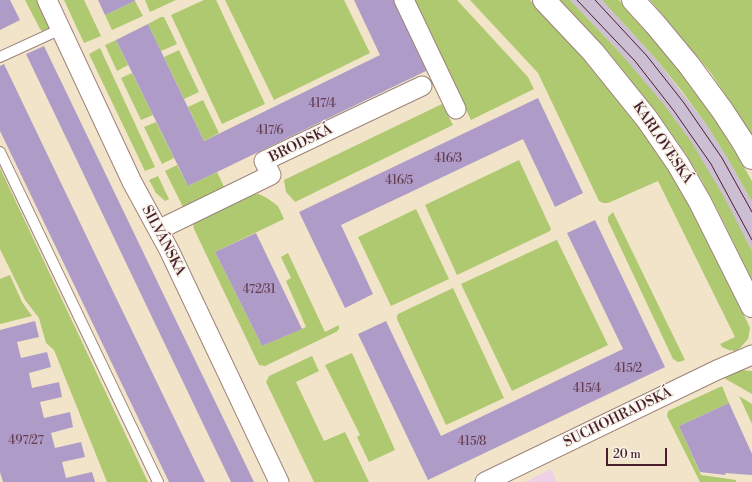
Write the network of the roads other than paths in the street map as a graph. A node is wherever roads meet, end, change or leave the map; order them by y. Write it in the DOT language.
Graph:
graph roads {
  1 [pos="47,0"];
  2 [pos="404,0"];
  3 [pos="544,0"];
  4 [pos="633,0"];
  5 [pos="61,30"];
  6 [pos="0,57"];
  7 [pos="422,86"];
  8 [pos="456,109"];
  9 [pos="0,152"];
  10 [pos="752,158"];
  11 [pos="158,230"];
  12 [pos="752,306"];
  13 [pos="752,355"];
  14 [pos="158,482"];
  15 [pos="279,482"];
  16 [pos="485,482"];
  1 -- 5 [label="street, SILVÁNSKA"];
  2 -- 8 [label="street"];
  3 -- 12 [label="main road, KARLOVESKÁ"];
  4 -- 10 [label="main road"];
  5 -- 6 [label="lane"];
  5 -- 11 [label="street, SILVÁNSKA"];
  7 -- 11 [label="street, BRODSKÁ"];
  9 -- 14 [label="lane"];
  11 -- 15 [label="street, SILVÁNSKA"];
  13 -- 16 [label="street, SUCHOHRADSKÁ"];
}
